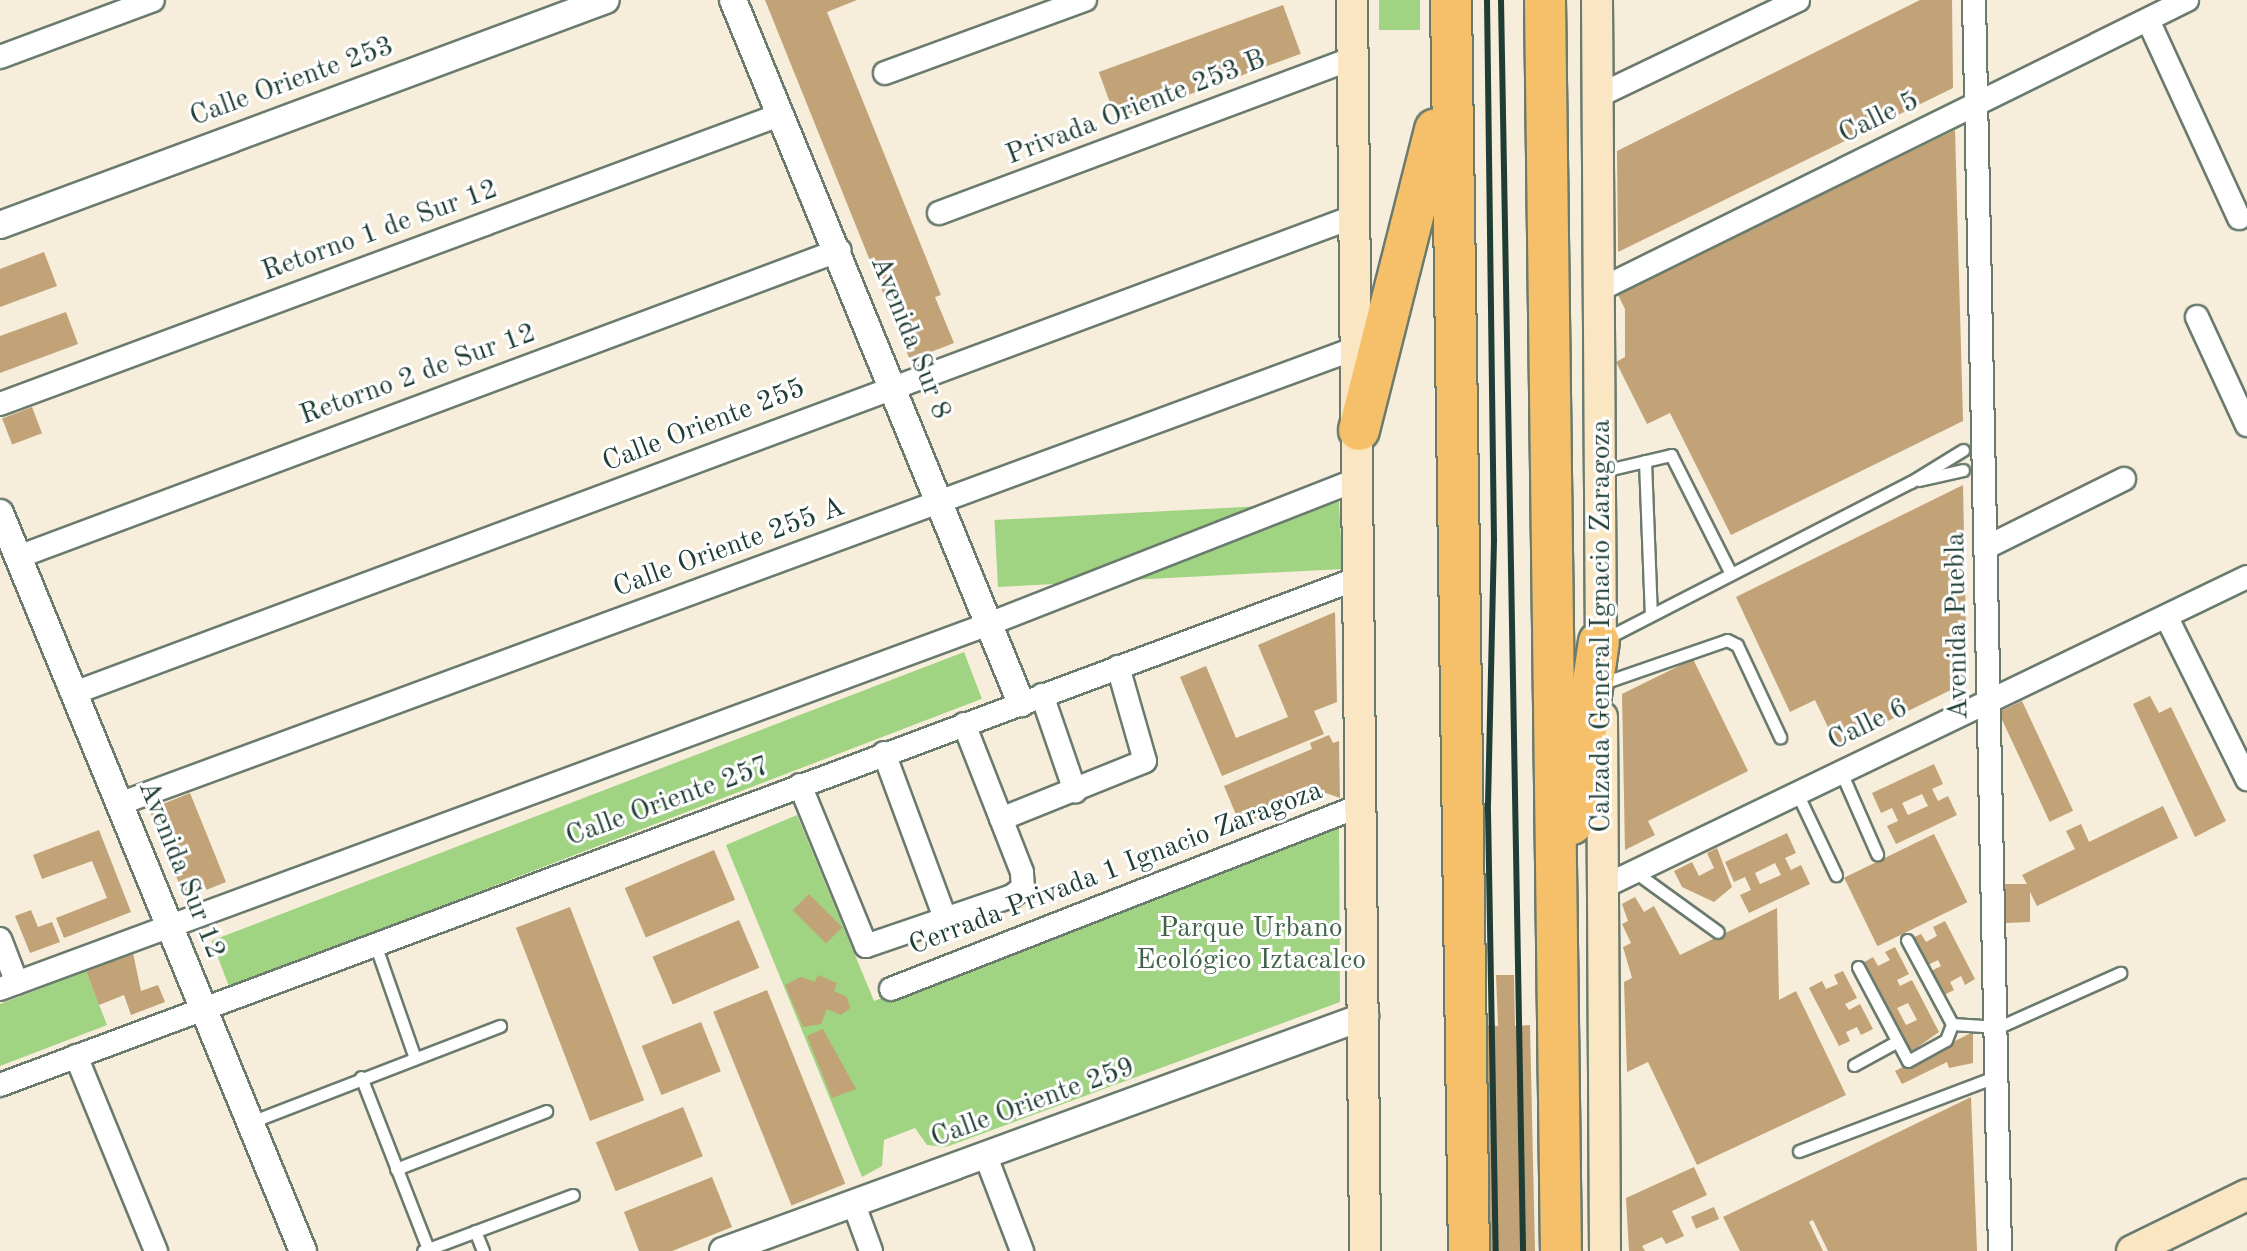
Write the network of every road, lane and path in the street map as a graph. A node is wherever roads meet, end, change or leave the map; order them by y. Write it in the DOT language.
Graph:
graph roads {
  1 [pos="153,0"];
  2 [pos="606,0"];
  3 [pos="733,0"];
  4 [pos="1085,0"];
  5 [pos="1352,0"];
  6 [pos="1451,0"];
  7 [pos="1545,0"];
  8 [pos="1597,0"];
  9 [pos="1798,0"];
  10 [pos="1974,0"];
  11 [pos="2187,0"];
  12 [pos="2148,20"];
  13 [pos="1450,55"];
  14 [pos="0,57"];
  15 [pos="1354,58"];
  16 [pos="885,73"];
  17 [pos="1598,96"];
  18 [pos="1974,105"];
  19 [pos="782,114"];
  20 [pos="939,213"];
  21 [pos="1356,216"];
  22 [pos="2239,218"];
  23 [pos="0,225"];
  24 [pos="840,250"];
  25 [pos="1597,291"];
  26 [pos="2197,317"];
  27 [pos="1359,347"];
  28 [pos="895,386"];
  29 [pos="0,404"];
  30 [pos="2247,425"];
  31 [pos="1359,430"];
  32 [pos="1963,450"];
  33 [pos="1645,461"];
  34 [pos="1963,470"];
  35 [pos="1602,471"];
  36 [pos="2124,479"];
  37 [pos="1357,480"];
  38 [pos="1911,482"];
  39 [pos="941,502"];
  40 [pos="0,513"];
  41 [pos="1987,547"];
  42 [pos="18,557"];
  43 [pos="1731,574"];
  44 [pos="2247,577"];
  45 [pos="1359,578"];
  46 [pos="1651,615"];
  47 [pos="2167,618"];
  48 [pos="989,624"];
  49 [pos="1599,642"];
  50 [pos="1118,667"];
  51 [pos="1602,683"];
  52 [pos="74,693"];
  53 [pos="1032,699"];
  54 [pos="1989,700"];
  55 [pos="964,724"];
  56 [pos="1780,737"];
  57 [pos="884,753"];
  58 [pos="1841,772"];
  59 [pos="2247,779"];
  60 [pos="800,785"];
  61 [pos="1075,791"];
  62 [pos="1797,793"];
  63 [pos="119,804"];
  64 [pos="1362,805"];
  65 [pos="1001,819"];
  66 [pos="1877,854"];
  67 [pos="1635,872"];
  68 [pos="1836,875"];
  69 [pos="1555,881"];
  70 [pos="1603,887"];
  71 [pos="945,918"];
  72 [pos="170,927"];
  73 [pos="1718,932"];
  74 [pos="0,939"];
  75 [pos="1907,940"];
  76 [pos="375,943"];
  77 [pos="1858,967"];
  78 [pos="2120,973"];
  79 [pos="8,986"];
  80 [pos="891,989"];
  81 [pos="204,1010"];
  82 [pos="1365,1016"];
  83 [pos="1952,1024"];
  84 [pos="500,1026"];
  85 [pos="1999,1027"];
  86 [pos="1894,1043"];
  87 [pos="76,1056"];
  88 [pos="415,1058"];
  89 [pos="1854,1065"];
  90 [pos="1998,1076"];
  91 [pos="361,1077"];
  92 [pos="0,1085"];
  93 [pos="546,1111"];
  94 [pos="250,1123"];
  95 [pos="1799,1151"];
  96 [pos="985,1154"];
  97 [pos="396,1169"];
  98 [pos="573,1195"];
  99 [pos="2247,1195"];
  100 [pos="853,1202"];
  101 [pos="475,1231"];
  102 [pos="756,1245"];
  103 [pos="425,1250"];
  104 [pos="156,1251"];
  105 [pos="303,1251"];
  106 [pos="483,1251"];
  107 [pos="723,1251"];
  108 [pos="871,1251"];
  109 [pos="1022,1251"];
  110 [pos="1365,1251"];
  111 [pos="1469,1251"];
  112 [pos="1561,1251"];
  113 [pos="1605,1251"];
  114 [pos="2000,1251"];
  115 [pos="2132,1251"];
  1 -- 14 [label="street"];
  2 -- 23 [label="street, Calle Oriente 253"];
  3 -- 19 [label="street, Avenida Sur 8"];
  4 -- 16 [label="street"];
  5 -- 15 [label="main road"];
  6 -- 13 [label="highway"];
  7 -- 69 [label="highway, Calzada General Ignacio Zaragoza"];
  8 -- 17 [label="main road, Calzada General Ignacio Zaragoza"];
  9 -- 17 [label="street"];
  10 -- 18 [label="street, Avenida Puebla"];
  11 -- 12 [label="street, Calle 5"];
  12 -- 18 [label="street, Calle 5"];
  12 -- 22 [label="street"];
  13 -- 31 [label="highway"];
  13 -- 111 [label="highway"];
  15 -- 20 [label="street, Privada Oriente 253 B"];
  15 -- 21 [label="main road"];
  17 -- 25 [label="main road, Calzada General Ignacio Zaragoza"];
  18 -- 25 [label="street, Calle 5"];
  18 -- 41 [label="street, Avenida Puebla"];
  19 -- 24 [label="street, Avenida Sur 8"];
  19 -- 29 [label="street, Retorno 1 de Sur 12"];
  21 -- 27 [label="main road"];
  21 -- 28 [label="street, Calle Oriente 255"];
  24 -- 28 [label="street, Avenida Sur 8"];
  24 -- 42 [label="street, Retorno 2 de Sur 12"];
  25 -- 35 [label="main road, Calzada General Ignacio Zaragoza"];
  26 -- 30 [label="street"];
  27 -- 31 [label="main road"];
  27 -- 39 [label="street, Calle Oriente 255 A"];
  28 -- 39 [label="street, Avenida Sur 8"];
  28 -- 52 [label="street, Calle Oriente 255"];
  31 -- 37 [label="main road"];
  32 -- 38 [label="lane"];
  33 -- 35 [label="lane"];
  33 -- 43 [label="lane"];
  33 -- 46 [label="lane"];
  34 -- 38 [label="lane"];
  35 -- 49 [label="main road, Calzada General Ignacio Zaragoza"];
  36 -- 41 [label="street"];
  37 -- 45 [label="main road"];
  37 -- 48 [label="street, Calle Oriente 257"];
  38 -- 43 [label="lane"];
  39 -- 48 [label="street, Avenida Sur 8"];
  39 -- 63 [label="street, Calle Oriente 255 A"];
  40 -- 42 [label="street, Avenida Sur 12"];
  41 -- 54 [label="street, Avenida Puebla"];
  42 -- 52 [label="street, Avenida Sur 12"];
  43 -- 46 [label="lane"];
  44 -- 47 [label="street, Calle 6"];
  45 -- 50 [label="street, Calle Oriente 257"];
  45 -- 64 [label="main road"];
  46 -- 49 [label="lane"];
  47 -- 54 [label="street, Calle 6"];
  47 -- 59 [label="street"];
  48 -- 53 [label="street, Avenida Sur 8"];
  48 -- 72 [label="street, Calle Oriente 257"];
  49 -- 51 [label="main road, Calzada General Ignacio Zaragoza"];
  49 -- 69 [label="highway"];
  50 -- 53 [label="street, Calle Oriente 257"];
  50 -- 61 [label="street"];
  51 -- 56 [label="lane"];
  51 -- 70 [label="main road, Calzada General Ignacio Zaragoza"];
  52 -- 63 [label="street, Avenida Sur 12"];
  53 -- 55 [label="street, Calle Oriente 257"];
  53 -- 61 [label="street"];
  54 -- 58 [label="street, Calle 6"];
  54 -- 85 [label="street, Avenida Puebla"];
  55 -- 57 [label="street, Calle Oriente 257"];
  55 -- 65 [label="street"];
  57 -- 60 [label="street, Calle Oriente 257"];
  57 -- 71 [label="street"];
  58 -- 62 [label="street, Calle 6"];
  58 -- 66 [label="lane"];
  60 -- 71 [label="street"];
  60 -- 76 [label="street, Calle Oriente 257"];
  61 -- 65 [label="street"];
  62 -- 67 [label="street, Calle 6"];
  62 -- 68 [label="lane"];
  63 -- 72 [label="street, Avenida Sur 12"];
  64 -- 80 [label="street, Cerrada Privada 1 Ignacio Zaragoza"];
  64 -- 82 [label="main road"];
  65 -- 71 [label="street"];
  67 -- 70 [label="street, Calle 6"];
  67 -- 73 [label="lane"];
  69 -- 112 [label="highway, Calzada General Ignacio Zaragoza"];
  70 -- 113 [label="main road, Calzada General Ignacio Zaragoza"];
  72 -- 79 [label="street, Calle Oriente 257"];
  72 -- 81 [label="street, Avenida Sur 12"];
  74 -- 79 [label="street"];
  75 -- 83 [label="lane"];
  76 -- 81 [label="street, Calle Oriente 257"];
  76 -- 88 [label="lane"];
  77 -- 86 [label="lane"];
  78 -- 85 [label="lane"];
  81 -- 87 [label="street, Calle Oriente 257"];
  81 -- 94 [label="street, Avenida Sur 12"];
  82 -- 96 [label="street, Calle Oriente 259"];
  82 -- 110 [label="main road"];
  83 -- 85 [label="lane"];
  83 -- 86 [label="lane"];
  84 -- 88 [label="lane"];
  85 -- 90 [label="street, Avenida Puebla"];
  86 -- 89 [label="lane"];
  87 -- 92 [label="street, Calle Oriente 257"];
  87 -- 104 [label="street"];
  88 -- 91 [label="lane"];
  90 -- 95 [label="lane"];
  90 -- 114 [label="street, Avenida Puebla"];
  91 -- 94 [label="lane"];
  91 -- 97 [label="lane"];
  93 -- 97 [label="lane"];
  94 -- 105 [label="street, Avenida Sur 12"];
  96 -- 100 [label="street, Calle Oriente 259"];
  96 -- 109 [label="street"];
  97 -- 103 [label="lane"];
  98 -- 101 [label="lane"];
  99 -- 115 [label="main road"];
  100 -- 102 [label="street, Calle Oriente 259"];
  100 -- 108 [label="street"];
  101 -- 103 [label="lane"];
  101 -- 106 [label="lane"];
  102 -- 107 [label="street, Calle Oriente 259"];
}
